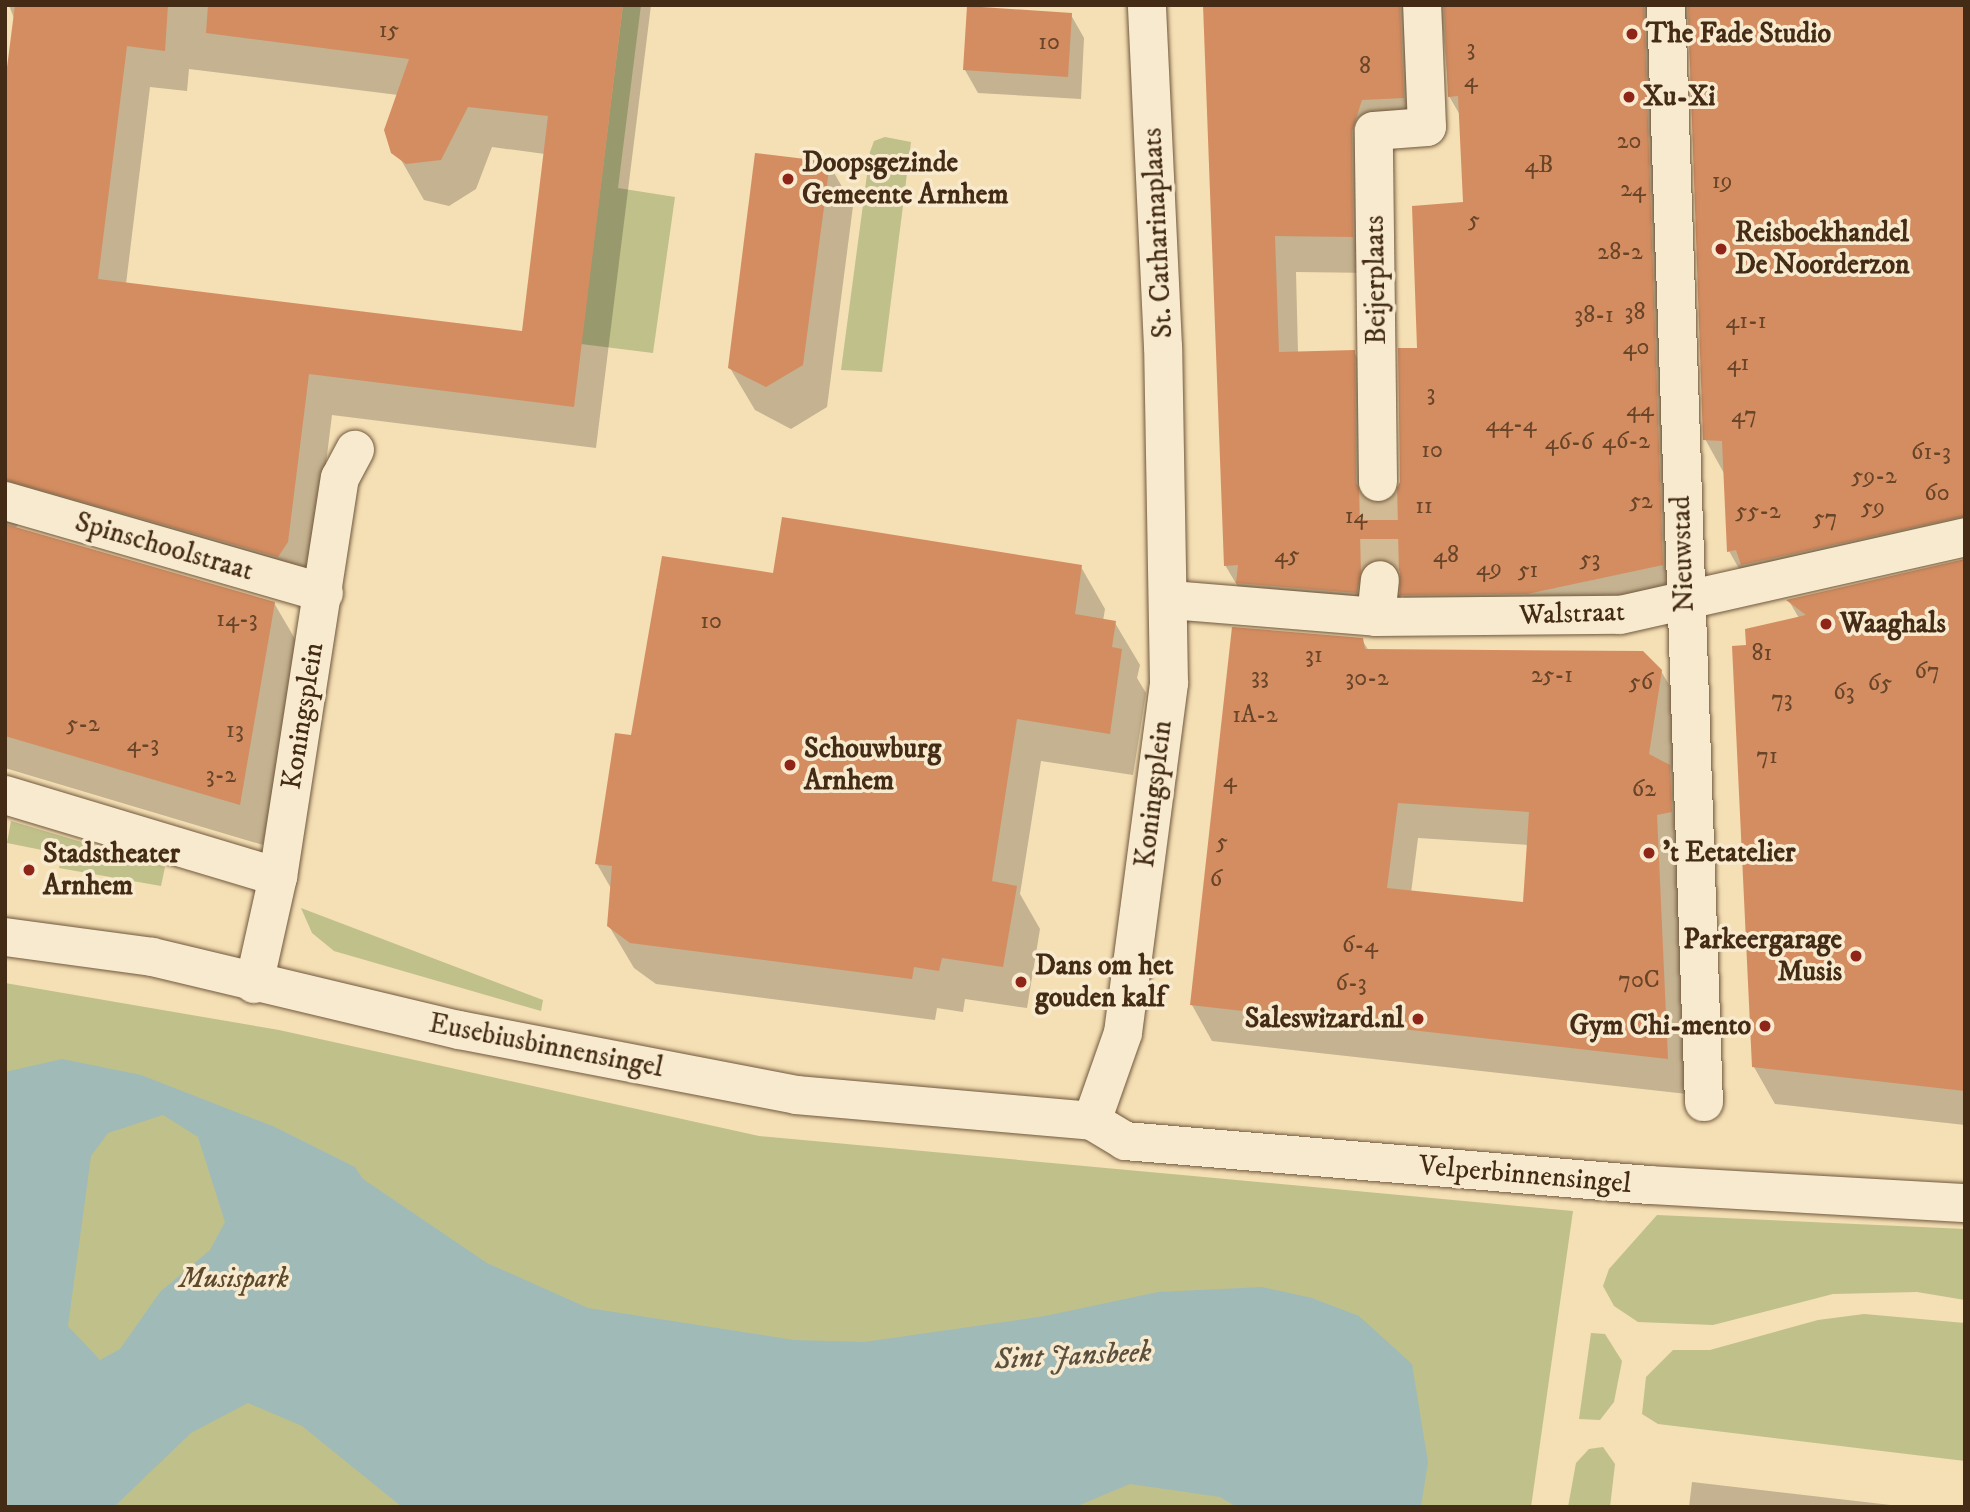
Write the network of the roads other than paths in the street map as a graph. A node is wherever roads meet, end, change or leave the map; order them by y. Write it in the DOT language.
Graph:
graph roads {
  1 [pos="1147,5"];
  2 [pos="1422,5"];
  3 [pos="1666,5"];
  4 [pos="355,450"];
  5 [pos="1166,461"];
  6 [pos="1378,482"];
  7 [pos="5,501"];
  8 [pos="1965,537"];
  9 [pos="1380,580"];
  10 [pos="324,593"];
  11 [pos="1171,600"];
  12 [pos="1684,603"];
  13 [pos="1376,617"];
  14 [pos="5,795"];
  15 [pos="278,877"];
  16 [pos="5,937"];
  17 [pos="254,984"];
  18 [pos="1704,1102"];
  19 [pos="1092,1121"];
  20 [pos="1965,1203"];
  1 -- 5 [label="street, St. Catharinaplaats"];
  2 -- 6 [label="street, Beijerplaats"];
  3 -- 12 [label="street, Nieuwstad"];
  4 -- 10 [label="street, Koningsplein"];
  5 -- 11 [label="street, Koningsplein"];
  7 -- 10 [label="street, Spinschoolstraat"];
  8 -- 12 [label="street, Walstraat"];
  9 -- 13 [label="street"];
  10 -- 15 [label="street, Koningsplein"];
  11 -- 13 [label="street, Walstraat"];
  11 -- 19 [label="street, Koningsplein"];
  12 -- 13 [label="street, Walstraat"];
  12 -- 18 [label="street, Nieuwstad"];
  14 -- 15 [label="street"];
  15 -- 17 [label="street, Koningsplein"];
  16 -- 17 [label="street, Eusebiusbinnensingel"];
  17 -- 19 [label="street, Eusebiusbinnensingel"];
  19 -- 20 [label="street, Velperbinnensingel"];
}
